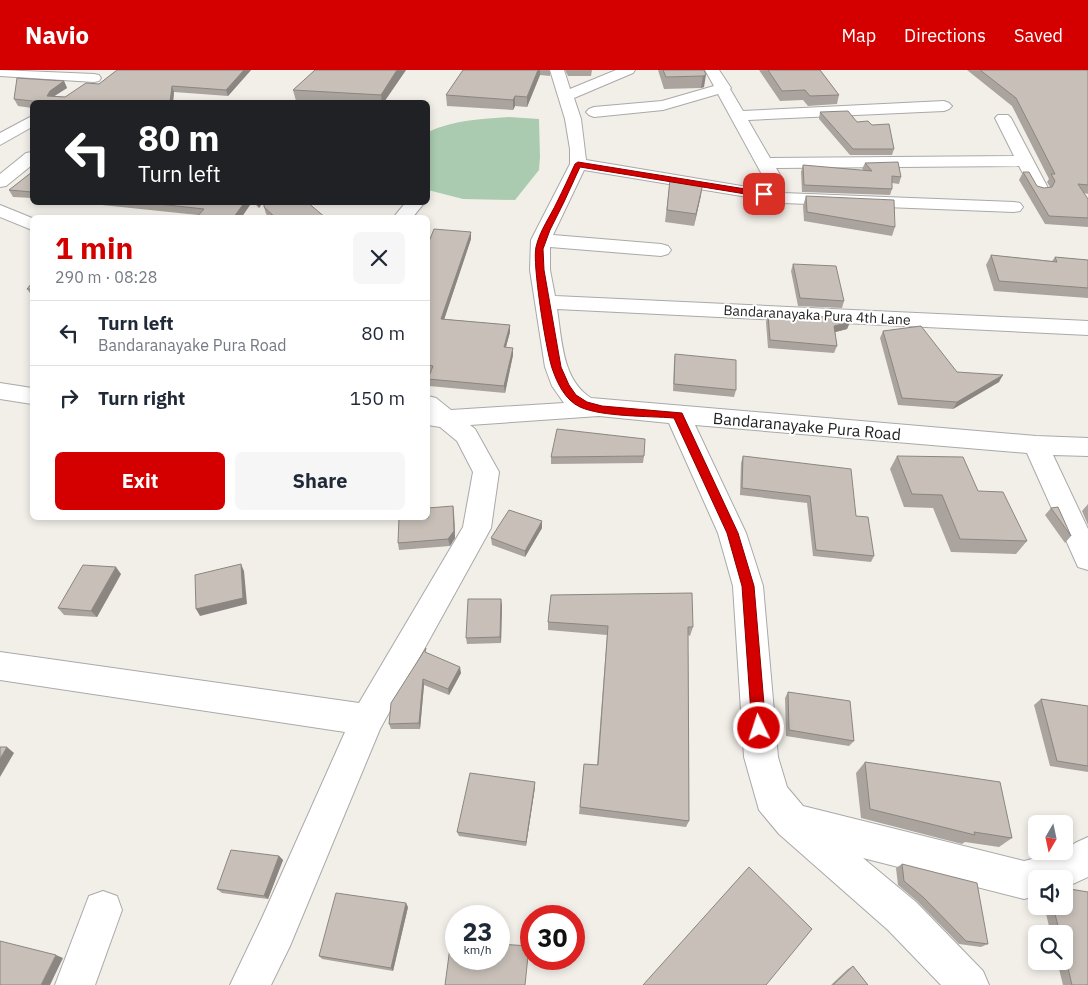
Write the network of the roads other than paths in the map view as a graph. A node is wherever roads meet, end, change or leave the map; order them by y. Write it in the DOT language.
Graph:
graph roads {
  1 [pos="109,70"];
  2 [pos="557,70"];
  3 [pos="628,70"];
  4 [pos="712,70"];
  5 [pos="0,72"];
  6 [pos="94,78"];
  7 [pos="724,88"];
  8 [pos="71,93"];
  9 [pos="564,96"];
  10 [pos="944,106"];
  11 [pos="594,112"];
  12 [pos="739,116"];
  13 [pos="1003,118"];
  14 [pos="30,122"];
  15 [pos="0,140"];
  16 [pos="30,159"];
  17 [pos="1025,161"];
  18 [pos="766,163"];
  19 [pos="578,164"];
  20 [pos="0,182"];
  21 [pos="1040,190"];
  22 [pos="783,198"];
  23 [pos="413,205"];
  24 [pos="1014,207"];
  25 [pos="0,210"];
  26 [pos="405,215"];
  27 [pos="30,224"];
  28 [pos="541,240"];
  29 [pos="661,250"];
  30 [pos="546,302"];
  31 [pos="1088,328"];
  32 [pos="0,391"];
  33 [pos="30,396"];
  34 [pos="602,409"];
  35 [pos="433,414"];
  36 [pos="678,415"];
  37 [pos="1036,445"];
  38 [pos="1088,447"];
  39 [pos="1088,559"];
  40 [pos="0,666"];
  41 [pos="367,720"];
  42 [pos="792,821"];
  43 [pos="1088,856"];
  44 [pos="102,910"];
  45 [pos="75,985"];
  46 [pos="250,985"];
  47 [pos="969,985"];
  1 -- 6 [label="street"];
  2 -- 9 [label="street, Bandaranayake Pura Road"];
  3 -- 9 [label="street"];
  4 -- 7 [label="street"];
  5 -- 6 [label="street"];
  6 -- 8 [label="street"];
  7 -- 11 [label="street"];
  7 -- 12 [label="street"];
  9 -- 19 [label="street, Bandaranayake Pura Road"];
  10 -- 12 [label="street"];
  12 -- 18 [label="street"];
  13 -- 17 [label="street"];
  14 -- 15 [label="street"];
  16 -- 20 [label="street"];
  17 -- 18 [label="street"];
  17 -- 21 [label="street"];
  18 -- 22 [label="street"];
  19 -- 22 [label="street"];
  19 -- 28 [label="street, Bandaranayake Pura Road"];
  22 -- 24 [label="street"];
  23 -- 26 [label="street"];
  25 -- 27 [label="street"];
  28 -- 29 [label="street"];
  28 -- 30 [label="street, Bandaranayake Pura Road"];
  30 -- 31 [label="street, Bandaranayaka Pura 4th Lane"];
  30 -- 34 [label="street, Bandaranayake Pura Road"];
  32 -- 33 [label="street"];
  34 -- 35 [label="street"];
  34 -- 36 [label="street, Bandaranayake Pura Road"];
  35 -- 41 [label="street"];
  36 -- 37 [label="street, Bandaranayake Pura Road"];
  36 -- 42 [label="street"];
  37 -- 38 [label="street, Bandaranayake Pura Road"];
  37 -- 39 [label="street"];
  40 -- 41 [label="street"];
  41 -- 46 [label="street"];
  42 -- 43 [label="street"];
  42 -- 47 [label="street"];
  44 -- 45 [label="street"];
}
